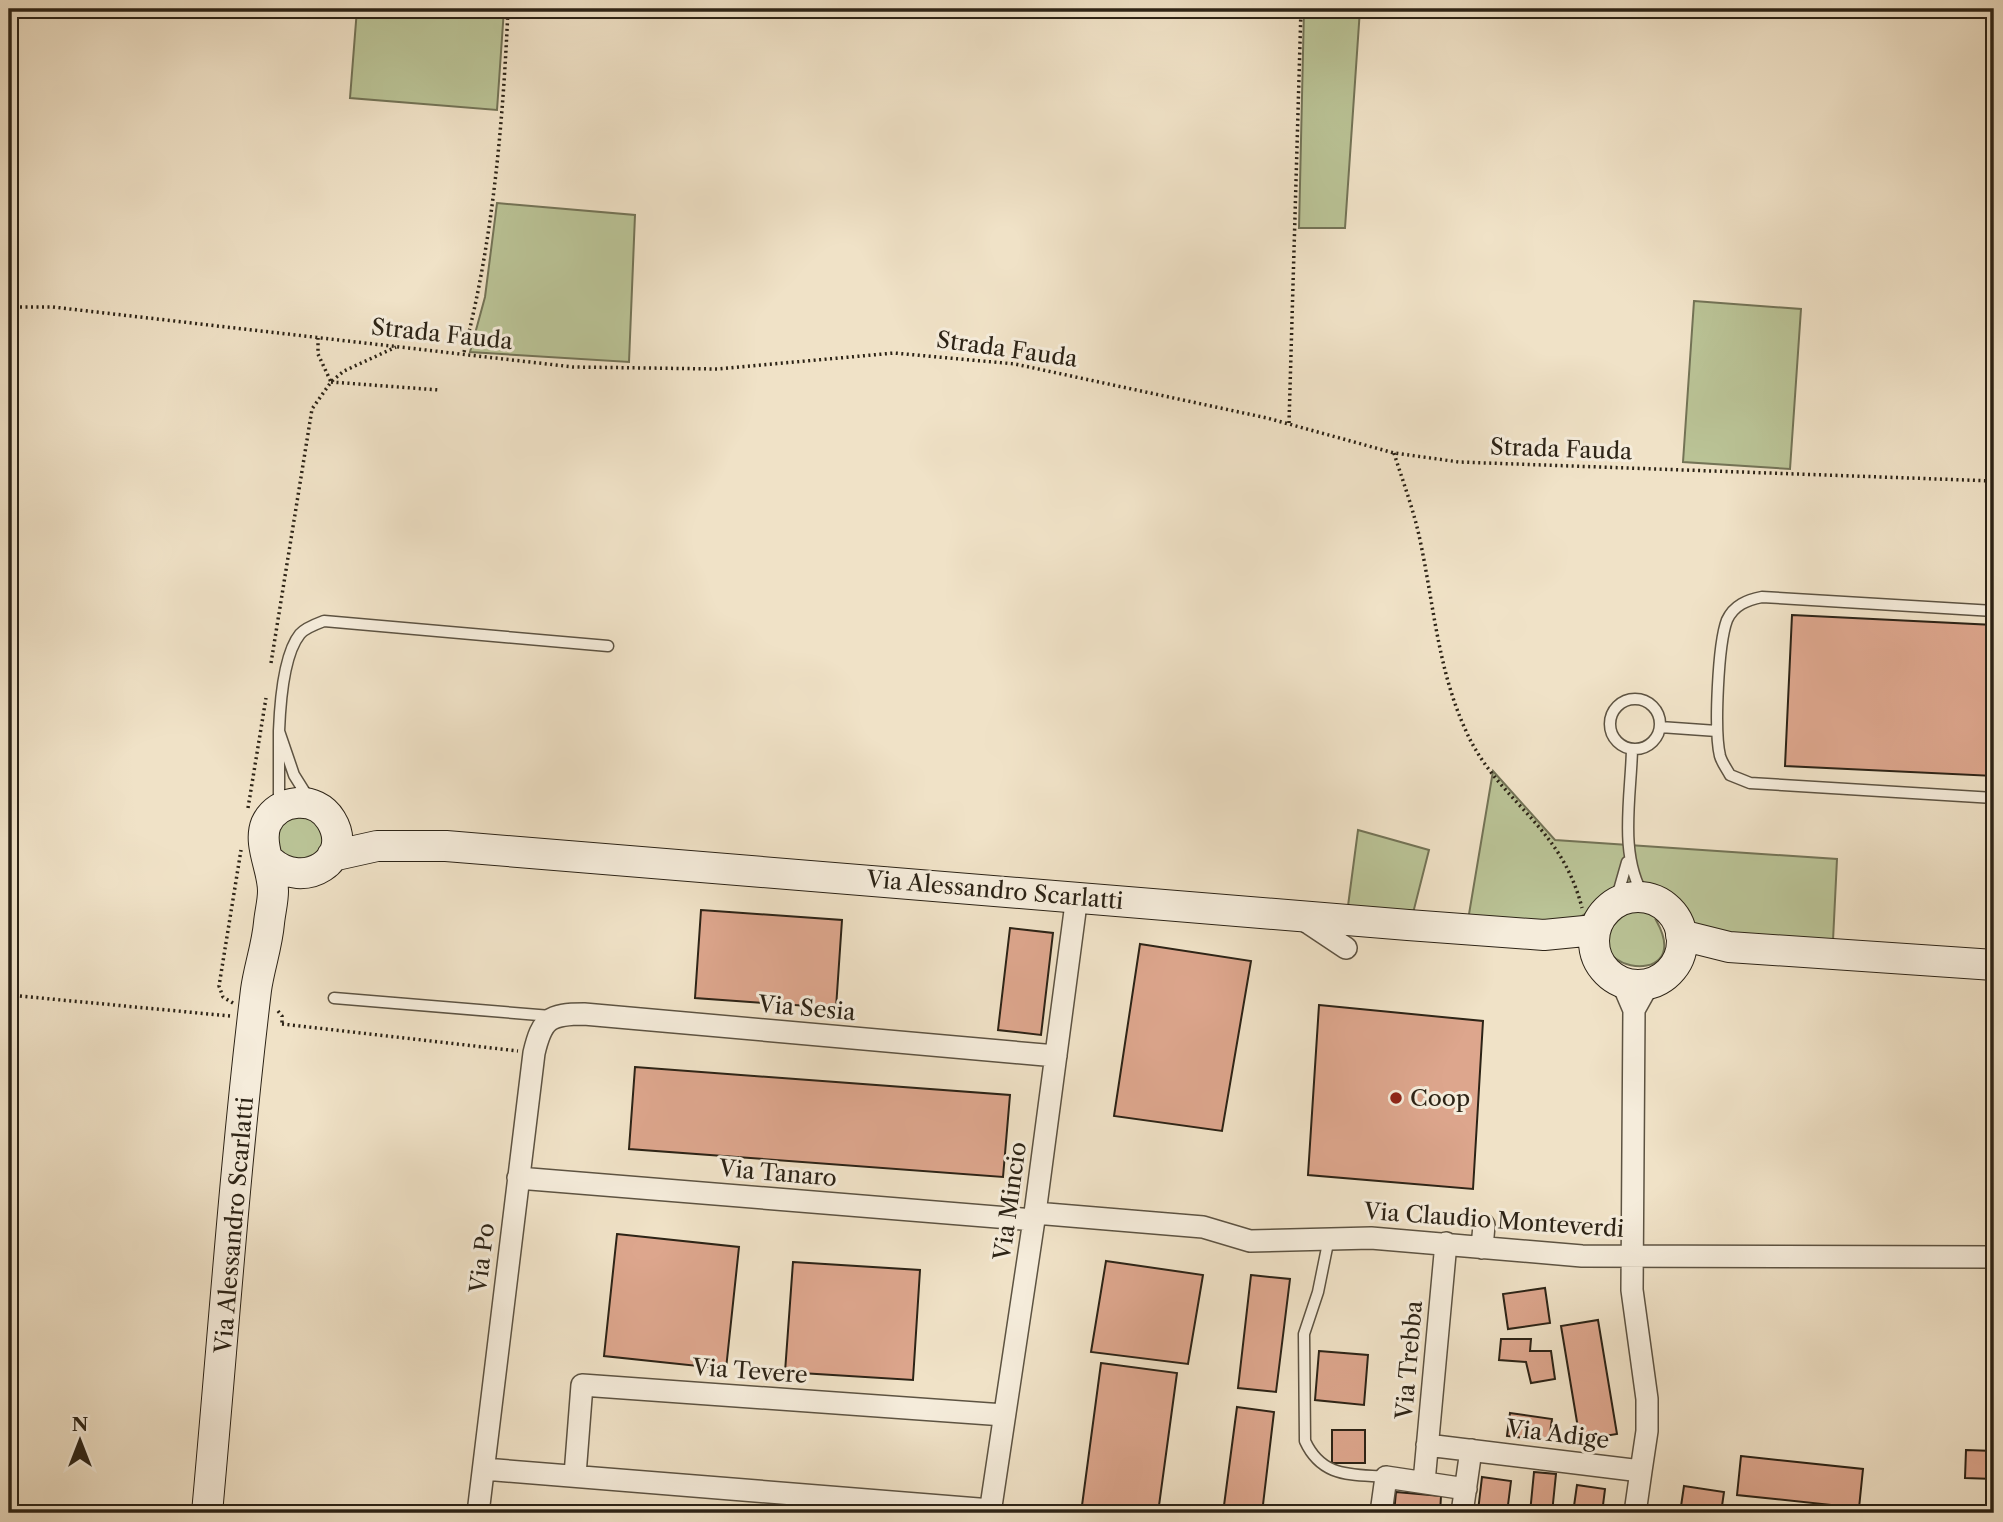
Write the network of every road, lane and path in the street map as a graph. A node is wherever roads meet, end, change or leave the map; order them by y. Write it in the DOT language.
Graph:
graph roads {
  1 [pos="508,9"];
  2 [pos="1301,9"];
  3 [pos="9,307"];
  4 [pos="398,346"];
  5 [pos="464,352"];
  6 [pos="439,390"];
  7 [pos="1289,424"];
  8 [pos="1394,453"];
  9 [pos="1994,481"];
  10 [pos="1994,611"];
  11 [pos="608,646"];
  12 [pos="1660,727"];
  13 [pos="279,731"];
  14 [pos="1717,731"];
  15 [pos="1632,749"];
  16 [pos="1994,798"];
  17 [pos="279,809"];
  18 [pos="322,812"];
  19 [pos="446,846"];
  20 [pos="1629,856"];
  21 [pos="270,861"];
  22 [pos="323,864"];
  23 [pos="1077,896"];
  24 [pos="1645,898"];
  25 [pos="1615,904"];
  26 [pos="1297,915"];
  27 [pos="267,938"];
  28 [pos="1595,941"];
  29 [pos="1680,946"];
  30 [pos="1346,948"];
  31 [pos="1994,965"];
  32 [pos="1636,983"];
  33 [pos="334,998"];
  34 [pos="554,1017"];
  35 [pos="1056,1056"];
  36 [pos="518,1178"];
  37 [pos="1035,1217"];
  38 [pos="1484,1224"];
  39 [pos="1329,1238"];
  40 [pos="1446,1243"];
  41 [pos="1482,1248"];
  42 [pos="1631,1255"];
  43 [pos="1994,1257"];
  44 [pos="1004,1415"];
  45 [pos="1427,1445"];
  46 [pos="1471,1450"];
  47 [pos="484,1469"];
  48 [pos="1641,1471"];
  49 [pos="575,1475"];
  50 [pos="1386,1477"];
  51 [pos="1424,1482"];
  52 [pos="1465,1489"];
  53 [pos="991,1511"];
  54 [pos="207,1513"];
  55 [pos="478,1513"];
  56 [pos="1381,1513"];
  57 [pos="1462,1513"];
  58 [pos="1635,1513"];
  1 -- 5 [label="path"];
  2 -- 7 [label="path"];
  3 -- 4 [label="path, Strada Fauda"];
  4 -- 5 [label="path, Strada Fauda"];
  4 -- 6 [label="path"];
  5 -- 7 [label="path, Strada Fauda"];
  7 -- 8 [label="path, Strada Fauda"];
  8 -- 9 [label="path, Strada Fauda"];
  8 -- 28 [label="path"];
  10 -- 14 [label="lane"];
  11 -- 13 [label="lane"];
  12 -- 14 [label="lane"];
  12 -- 15 [label="lane"];
  12 -- 15 [label="lane"];
  13 -- 17 [label="lane"];
  13 -- 18 [label="lane"];
  14 -- 16 [label="lane"];
  15 -- 20 [label="lane"];
  17 -- 18 [label="street"];
  17 -- 21 [label="street"];
  18 -- 19 [label="street, Via Alessandro Scarlatti"];
  18 -- 22 [label="street"];
  19 -- 22 [label="street, Via Alessandro Scarlatti"];
  19 -- 23 [label="street, Via Alessandro Scarlatti"];
  20 -- 24 [label="lane"];
  20 -- 25 [label="lane"];
  21 -- 22 [label="street"];
  21 -- 27 [label="street, Via Alessandro Scarlatti"];
  22 -- 27 [label="street, Via Alessandro Scarlatti"];
  23 -- 26 [label="street, Via Alessandro Scarlatti"];
  23 -- 35 [label="street, Via Mincio"];
  24 -- 25 [label="street"];
  24 -- 29 [label="street"];
  25 -- 28 [label="street"];
  26 -- 28 [label="street, Via Alessandro Scarlatti"];
  26 -- 30 [label="street"];
  27 -- 54 [label="street, Via Alessandro Scarlatti"];
  28 -- 32 [label="street"];
  29 -- 31 [label="street"];
  29 -- 32 [label="street"];
  32 -- 42 [label="street"];
  33 -- 34 [label="lane"];
  34 -- 35 [label="street, Via Sesia"];
  34 -- 36 [label="street, Via Po"];
  35 -- 37 [label="street, Via Mincio"];
  36 -- 37 [label="street, Via Tanaro"];
  36 -- 47 [label="street, Via Po"];
  37 -- 39 [label="street, Via Claudio Monteverdi"];
  37 -- 44 [label="street, Via Mincio"];
  38 -- 41 [label="street"];
  39 -- 40 [label="street, Via Claudio Monteverdi"];
  39 -- 50 [label="lane"];
  40 -- 41 [label="street, Via Claudio Monteverdi"];
  40 -- 45 [label="street, Via Trebba"];
  41 -- 42 [label="street, Via Claudio Monteverdi"];
  42 -- 43 [label="street, Via Claudio Monteverdi"];
  42 -- 48 [label="street"];
  44 -- 49 [label="street, Via Tevere"];
  44 -- 53 [label="street, Via Mincio"];
  45 -- 46 [label="street, Via Adige"];
  45 -- 51 [label="street, Via Trebba"];
  46 -- 48 [label="street, Via Adige"];
  46 -- 52 [label="street"];
  47 -- 49 [label="street"];
  47 -- 55 [label="street, Via Po"];
  48 -- 58 [label="street"];
  49 -- 53 [label="street"];
  50 -- 51 [label="street"];
  50 -- 56 [label="street"];
  51 -- 52 [label="street"];
  52 -- 57 [label="street"];
}
